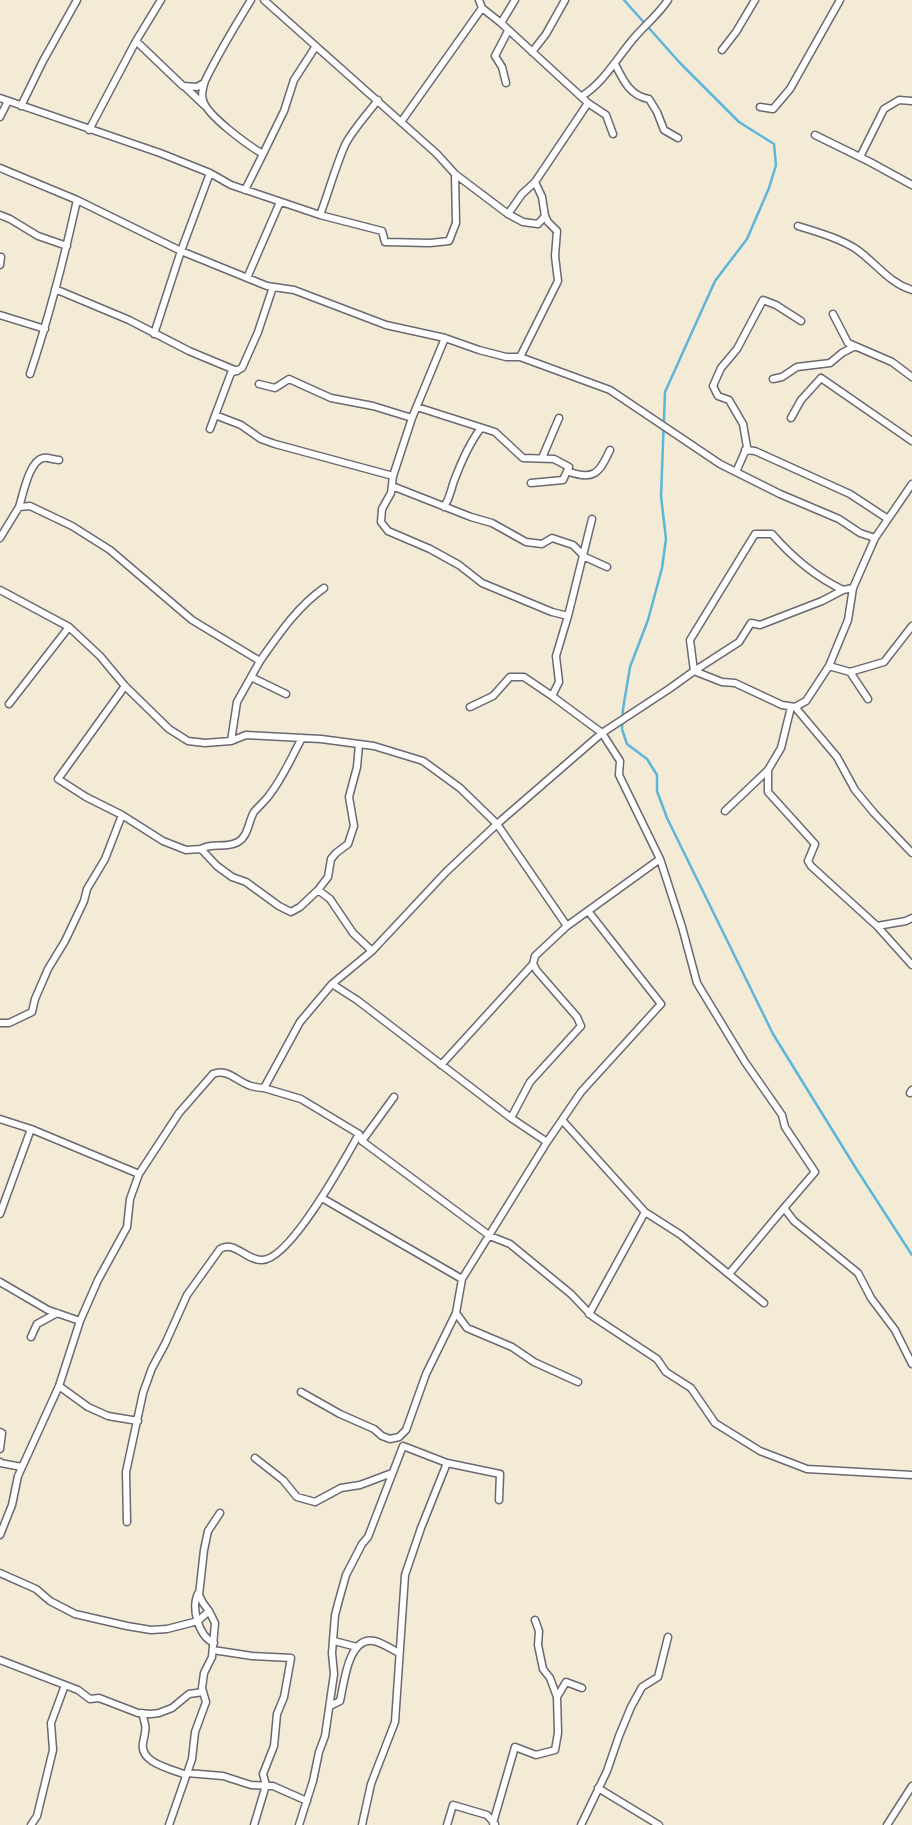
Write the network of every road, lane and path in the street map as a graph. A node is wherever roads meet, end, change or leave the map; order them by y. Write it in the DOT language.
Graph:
graph roads {
  1 [pos="77,0"];
  2 [pos="162,0"];
  3 [pos="251,0"];
  4 [pos="264,0"];
  5 [pos="479,0"];
  6 [pos="515,0"];
  7 [pos="565,0"];
  8 [pos="668,0"];
  9 [pos="755,0"];
  10 [pos="840,0"];
  11 [pos="482,8"];
  12 [pos="501,23"];
  13 [pos="508,31"];
  14 [pos="136,41"];
  15 [pos="316,46"];
  16 [pos="722,50"];
  17 [pos="532,52"];
  18 [pos="615,64"];
  19 [pos="204,83"];
  20 [pos="506,83"];
  21 [pos="183,86"];
  22 [pos="582,96"];
  23 [pos="0,98"];
  24 [pos="378,100"];
  25 [pos="8,101"];
  26 [pos="912,101"];
  27 [pos="588,103"];
  28 [pos="205,105"];
  29 [pos="21,106"];
  30 [pos="760,107"];
  31 [pos="0,117"];
  32 [pos="401,122"];
  33 [pos="89,130"];
  34 [pos="612,134"];
  35 [pos="816,135"];
  36 [pos="678,138"];
  37 [pos="263,154"];
  38 [pos="860,157"];
  39 [pos="0,168"];
  40 [pos="210,173"];
  41 [pos="455,174"];
  42 [pos="535,182"];
  43 [pos="912,185"];
  44 [pos="245,190"];
  45 [pos="77,200"];
  46 [pos="280,202"];
  47 [pos="508,214"];
  48 [pos="0,215"];
  49 [pos="320,215"];
  50 [pos="545,216"];
  51 [pos="798,226"];
  52 [pos="67,246"];
  53 [pos="181,251"];
  54 [pos="0,257"];
  55 [pos="0,265"];
  56 [pos="247,278"];
  57 [pos="273,287"];
  58 [pos="55,289"];
  59 [pos="912,290"];
  60 [pos="833,314"];
  61 [pos="0,315"];
  62 [pos="801,321"];
  63 [pos="45,329"];
  64 [pos="154,334"];
  65 [pos="445,338"];
  66 [pos="855,346"];
  67 [pos="520,357"];
  68 [pos="237,371"];
  69 [pos="30,374"];
  70 [pos="912,377"];
  71 [pos="773,379"];
  72 [pos="259,384"];
  73 [pos="417,407"];
  74 [pos="215,415"];
  75 [pos="412,418"];
  76 [pos="559,418"];
  77 [pos="792,418"];
  78 [pos="481,428"];
  79 [pos="210,430"];
  80 [pos="912,441"];
  81 [pos="610,450"];
  82 [pos="745,450"];
  83 [pos="542,458"];
  84 [pos="59,460"];
  85 [pos="567,470"];
  86 [pos="736,472"];
  87 [pos="394,476"];
  88 [pos="531,483"];
  89 [pos="912,484"];
  90 [pos="392,486"];
  91 [pos="19,507"];
  92 [pos="444,507"];
  93 [pos="592,519"];
  94 [pos="888,520"];
  95 [pos="0,538"];
  96 [pos="875,538"];
  97 [pos="582,554"];
  98 [pos="608,567"];
  99 [pos="324,588"];
  100 [pos="853,588"];
  101 [pos="0,590"];
  102 [pos="843,590"];
  103 [pos="568,616"];
  104 [pos="912,626"];
  105 [pos="69,627"];
  106 [pos="260,661"];
  107 [pos="829,666"];
  108 [pos="694,670"];
  109 [pos="850,672"];
  110 [pos="251,677"];
  111 [pos="125,686"];
  112 [pos="286,694"];
  113 [pos="552,696"];
  114 [pos="868,700"];
  115 [pos="9,704"];
  116 [pos="470,706"];
  117 [pos="793,707"];
  118 [pos="602,732"];
  119 [pos="302,738"];
  120 [pos="231,741"];
  121 [pos="359,744"];
  122 [pos="768,770"];
  123 [pos="725,811"];
  124 [pos="122,815"];
  125 [pos="497,824"];
  126 [pos="202,849"];
  127 [pos="912,853"];
  128 [pos="660,860"];
  129 [pos="318,890"];
  130 [pos="588,911"];
  131 [pos="912,918"];
  132 [pos="567,926"];
  133 [pos="877,926"];
  134 [pos="372,951"];
  135 [pos="533,964"];
  136 [pos="912,965"];
  137 [pos="332,984"];
  138 [pos="0,1023"];
  139 [pos="441,1065"];
  140 [pos="264,1088"];
  141 [pos="394,1098"];
  142 [pos="511,1118"];
  143 [pos="2,1120"];
  144 [pos="562,1120"];
  145 [pos="0,1129"];
  146 [pos="32,1129"];
  147 [pos="361,1138"];
  148 [pos="546,1142"];
  149 [pos="139,1174"];
  150 [pos="322,1198"];
  151 [pos="784,1208"];
  152 [pos="646,1212"];
  153 [pos="0,1214"];
  154 [pos="490,1236"];
  155 [pos="729,1274"];
  156 [pos="462,1279"];
  157 [pos="0,1282"];
  158 [pos="764,1303"];
  159 [pos="57,1313"];
  160 [pos="456,1313"];
  161 [pos="589,1314"];
  162 [pos="80,1321"];
  163 [pos="30,1337"];
  164 [pos="912,1364"];
  165 [pos="578,1382"];
  166 [pos="59,1386"];
  167 [pos="301,1392"];
  168 [pos="138,1421"];
  169 [pos="0,1432"];
  170 [pos="398,1437"];
  171 [pos="404,1446"];
  172 [pos="0,1448"];
  173 [pos="255,1458"];
  174 [pos="0,1462"];
  175 [pos="448,1463"];
  176 [pos="22,1467"];
  177 [pos="392,1473"];
  178 [pos="912,1475"];
  179 [pos="499,1500"];
  180 [pos="220,1513"];
  181 [pos="127,1522"];
  182 [pos="0,1535"];
  183 [pos="0,1573"];
  184 [pos="200,1590"];
  185 [pos="210,1610"];
  186 [pos="535,1620"];
  187 [pos="198,1621"];
  188 [pos="668,1637"];
  189 [pos="334,1641"];
  190 [pos="214,1642"];
  191 [pos="357,1647"];
  192 [pos="213,1650"];
  193 [pos="399,1653"];
  194 [pos="0,1660"];
  195 [pos="334,1674"];
  196 [pos="346,1674"];
  197 [pos="65,1685"];
  198 [pos="582,1688"];
  199 [pos="203,1692"];
  200 [pos="557,1697"];
  201 [pos="330,1706"];
  202 [pos="142,1713"];
  203 [pos="186,1774"];
  204 [pos="266,1785"];
  205 [pos="912,1786"];
  206 [pos="598,1788"];
  207 [pos="307,1801"];
  208 [pos="494,1824"];
  209 [pos="31,1825"];
  210 [pos="169,1825"];
  211 [pos="254,1825"];
  212 [pos="299,1825"];
  213 [pos="362,1825"];
  214 [pos="447,1825"];
  215 [pos="581,1825"];
  216 [pos="659,1825"];
  217 [pos="886,1825"];
  1 -- 29 [label="street"];
  2 -- 14 [label="street"];
  3 -- 19 [label="street"];
  4 -- 15 [label="street"];
  5 -- 11 [label="street"];
  6 -- 12 [label="street"];
  7 -- 17 [label="street"];
  8 -- 18 [label="street"];
  9 -- 16 [label="street"];
  10 -- 30 [label="street"];
  11 -- 12 [label="street"];
  11 -- 32 [label="street"];
  12 -- 13 [label="street"];
  13 -- 17 [label="street"];
  13 -- 20 [label="street"];
  14 -- 21 [label="street"];
  14 -- 33 [label="street"];
  15 -- 24 [label="street"];
  15 -- 37 [label="street"];
  17 -- 22 [label="street"];
  18 -- 22 [label="street"];
  18 -- 36 [label="street"];
  19 -- 21 [label="street"];
  19 -- 28 [label="street"];
  21 -- 28 [label="street"];
  22 -- 27 [label="street"];
  23 -- 25 [label="street"];
  24 -- 32 [label="street"];
  24 -- 49 [label="street"];
  25 -- 29 [label="street"];
  25 -- 31 [label="street"];
  26 -- 38 [label="street"];
  27 -- 34 [label="street"];
  27 -- 42 [label="street"];
  28 -- 37 [label="street"];
  29 -- 33 [label="street"];
  32 -- 41 [label="street"];
  33 -- 40 [label="street"];
  35 -- 38 [label="street"];
  37 -- 44 [label="street"];
  38 -- 43 [label="street"];
  39 -- 45 [label="street"];
  40 -- 44 [label="street"];
  40 -- 53 [label="street"];
  41 -- 47 [label="street"];
  41 -- 49 [label="street"];
  42 -- 47 [label="street"];
  42 -- 50 [label="street"];
  44 -- 46 [label="street"];
  45 -- 52 [label="street"];
  45 -- 53 [label="street"];
  46 -- 49 [label="street"];
  46 -- 56 [label="street"];
  47 -- 50 [label="street"];
  48 -- 52 [label="street"];
  50 -- 67 [label="street"];
  51 -- 59 [label="street"];
  52 -- 58 [label="street"];
  53 -- 56 [label="street"];
  53 -- 64 [label="street"];
  54 -- 55 [label="street"];
  56 -- 57 [label="street"];
  57 -- 65 [label="street"];
  57 -- 68 [label="street"];
  58 -- 63 [label="street"];
  58 -- 64 [label="street"];
  60 -- 66 [label="street"];
  61 -- 63 [label="street"];
  62 -- 82 [label="street"];
  63 -- 69 [label="street"];
  64 -- 68 [label="street"];
  65 -- 67 [label="street"];
  65 -- 73 [label="street"];
  66 -- 70 [label="street"];
  66 -- 71 [label="street"];
  67 -- 86 [label="street"];
  68 -- 74 [label="street"];
  72 -- 75 [label="street"];
  73 -- 75 [label="street"];
  73 -- 78 [label="street"];
  74 -- 79 [label="street"];
  74 -- 87 [label="street"];
  75 -- 87 [label="street"];
  76 -- 83 [label="street"];
  77 -- 80 [label="street"];
  78 -- 83 [label="street"];
  78 -- 92 [label="street"];
  81 -- 85 [label="street"];
  82 -- 86 [label="street"];
  82 -- 94 [label="street"];
  83 -- 85 [label="street"];
  84 -- 91 [label="street"];
  85 -- 88 [label="street"];
  86 -- 96 [label="street"];
  87 -- 90 [label="street"];
  89 -- 94 [label="street"];
  90 -- 92 [label="street"];
  90 -- 103 [label="street"];
  91 -- 95 [label="street"];
  91 -- 106 [label="street"];
  92 -- 97 [label="street"];
  93 -- 97 [label="street"];
  94 -- 96 [label="street"];
  96 -- 100 [label="street"];
  97 -- 98 [label="street"];
  97 -- 103 [label="street"];
  99 -- 106 [label="street"];
  100 -- 102 [label="street"];
  100 -- 107 [label="street"];
  101 -- 105 [label="street"];
  102 -- 108 [label="street"];
  102 -- 108 [label="street"];
  103 -- 113 [label="street"];
  104 -- 109 [label="street"];
  105 -- 111 [label="street"];
  105 -- 115 [label="street"];
  106 -- 110 [label="street"];
  107 -- 109 [label="street"];
  107 -- 117 [label="street"];
  108 -- 117 [label="street"];
  108 -- 118 [label="street"];
  109 -- 114 [label="street"];
  110 -- 112 [label="street"];
  110 -- 120 [label="street"];
  111 -- 120 [label="street"];
  111 -- 124 [label="street"];
  113 -- 116 [label="street"];
  113 -- 118 [label="street"];
  117 -- 122 [label="street"];
  117 -- 127 [label="street"];
  118 -- 125 [label="street"];
  118 -- 128 [label="street"];
  119 -- 120 [label="street"];
  119 -- 121 [label="street"];
  119 -- 126 [label="street"];
  121 -- 125 [label="street"];
  121 -- 129 [label="street"];
  122 -- 123 [label="street"];
  122 -- 133 [label="street"];
  124 -- 126 [label="street"];
  124 -- 138 [label="street"];
  125 -- 132 [label="street"];
  125 -- 134 [label="street"];
  126 -- 129 [label="street"];
  128 -- 130 [label="street"];
  128 -- 151 [label="street"];
  129 -- 134 [label="street"];
  130 -- 132 [label="street"];
  130 -- 144 [label="street"];
  131 -- 133 [label="street"];
  132 -- 135 [label="street"];
  133 -- 136 [label="street"];
  134 -- 137 [label="street"];
  135 -- 139 [label="street"];
  135 -- 142 [label="street"];
  137 -- 139 [label="street"];
  137 -- 140 [label="street"];
  139 -- 142 [label="street"];
  140 -- 147 [label="street"];
  140 -- 149 [label="street"];
  141 -- 147 [label="street"];
  142 -- 148 [label="street"];
  143 -- 145 [label="street"];
  143 -- 146 [label="street"];
  144 -- 148 [label="street"];
  144 -- 152 [label="street"];
  146 -- 149 [label="street"];
  146 -- 153 [label="street"];
  147 -- 150 [label="street"];
  147 -- 154 [label="street"];
  148 -- 154 [label="street"];
  149 -- 162 [label="street"];
  150 -- 156 [label="street"];
  150 -- 168 [label="street"];
  151 -- 155 [label="street"];
  151 -- 164 [label="street"];
  152 -- 155 [label="street"];
  152 -- 161 [label="street"];
  154 -- 156 [label="street"];
  154 -- 161 [label="street"];
  155 -- 158 [label="street"];
  156 -- 160 [label="street"];
  157 -- 159 [label="street"];
  159 -- 162 [label="street"];
  159 -- 163 [label="street"];
  160 -- 165 [label="street"];
  160 -- 170 [label="street"];
  161 -- 178 [label="street"];
  162 -- 166 [label="street"];
  166 -- 168 [label="street"];
  166 -- 176 [label="street"];
  167 -- 170 [label="street"];
  168 -- 181 [label="street"];
  169 -- 172 [label="street"];
  170 -- 171 [label="street"];
  171 -- 175 [label="street"];
  171 -- 177 [label="street"];
  173 -- 177 [label="street"];
  174 -- 176 [label="street"];
  175 -- 179 [label="street"];
  175 -- 193 [label="street"];
  176 -- 182 [label="street"];
  177 -- 189 [label="street"];
  180 -- 184 [label="street"];
  183 -- 187 [label="street"];
  184 -- 185 [label="street"];
  184 -- 187 [label="street"];
  185 -- 187 [label="street"];
  185 -- 190 [label="street"];
  186 -- 200 [label="street"];
  187 -- 190 [label="street"];
  188 -- 206 [label="street"];
  189 -- 191 [label="street"];
  189 -- 195 [label="street"];
  190 -- 192 [label="street"];
  191 -- 193 [label="street"];
  191 -- 196 [label="street"];
  192 -- 199 [label="street"];
  192 -- 204 [label="street"];
  193 -- 213 [label="street"];
  194 -- 197 [label="street"];
  195 -- 196 [label="street"];
  195 -- 201 [label="street"];
  196 -- 201 [label="street"];
  197 -- 202 [label="street"];
  197 -- 209 [label="street"];
  198 -- 200 [label="street"];
  199 -- 202 [label="street"];
  199 -- 203 [label="street"];
  200 -- 208 [label="street"];
  201 -- 207 [label="street"];
  202 -- 203 [label="street"];
  203 -- 204 [label="street"];
  203 -- 210 [label="street"];
  204 -- 207 [label="street"];
  204 -- 211 [label="street"];
  205 -- 217 [label="street"];
  206 -- 215 [label="street"];
  206 -- 216 [label="street"];
  207 -- 212 [label="street"];
  208 -- 214 [label="street"];
}
